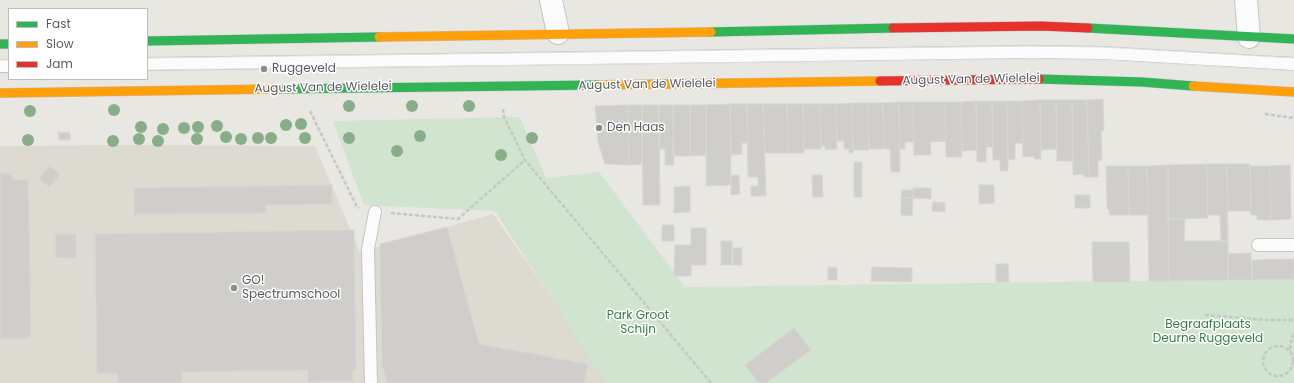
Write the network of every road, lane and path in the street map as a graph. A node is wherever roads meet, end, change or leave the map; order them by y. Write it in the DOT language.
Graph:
graph roads {
  1 [pos="551,0"];
  2 [pos="1246,0"];
  3 [pos="558,33"];
  4 [pos="1249,37"];
  5 [pos="1294,38"];
  6 [pos="148,41"];
  7 [pos="148,64"];
  8 [pos="1294,64"];
  9 [pos="1294,92"];
  10 [pos="0,93"];
  11 [pos="503,103"];
  12 [pos="307,105"];
  13 [pos="525,160"];
  14 [pos="375,212"];
  15 [pos="1258,245"];
  16 [pos="1294,245"];
  17 [pos="1206,315"];
  18 [pos="1294,320"];
  19 [pos="1294,334"];
  20 [pos="1291,352"];
  21 [pos="1294,356"];
  22 [pos="371,383"];
  23 [pos="711,383"];
  1 -- 3 [label="street"];
  2 -- 4 [label="street"];
  3 -- 4 [label="main road"];
  3 -- 6 [label="main road"];
  4 -- 5 [label="main road"];
  7 -- 8 [label="lane"];
  9 -- 10 [label="main road, August Van de Wielelei"];
  11 -- 13 [label="path"];
  12 -- 14 [label="path"];
  13 -- 14 [label="path"];
  13 -- 23 [label="path"];
  14 -- 22 [label="lane"];
  15 -- 16 [label="lane"];
  17 -- 18 [label="path"];
  19 -- 20 [label="path"];
  20 -- 20 [label="path"];
  20 -- 21 [label="path"];
}
